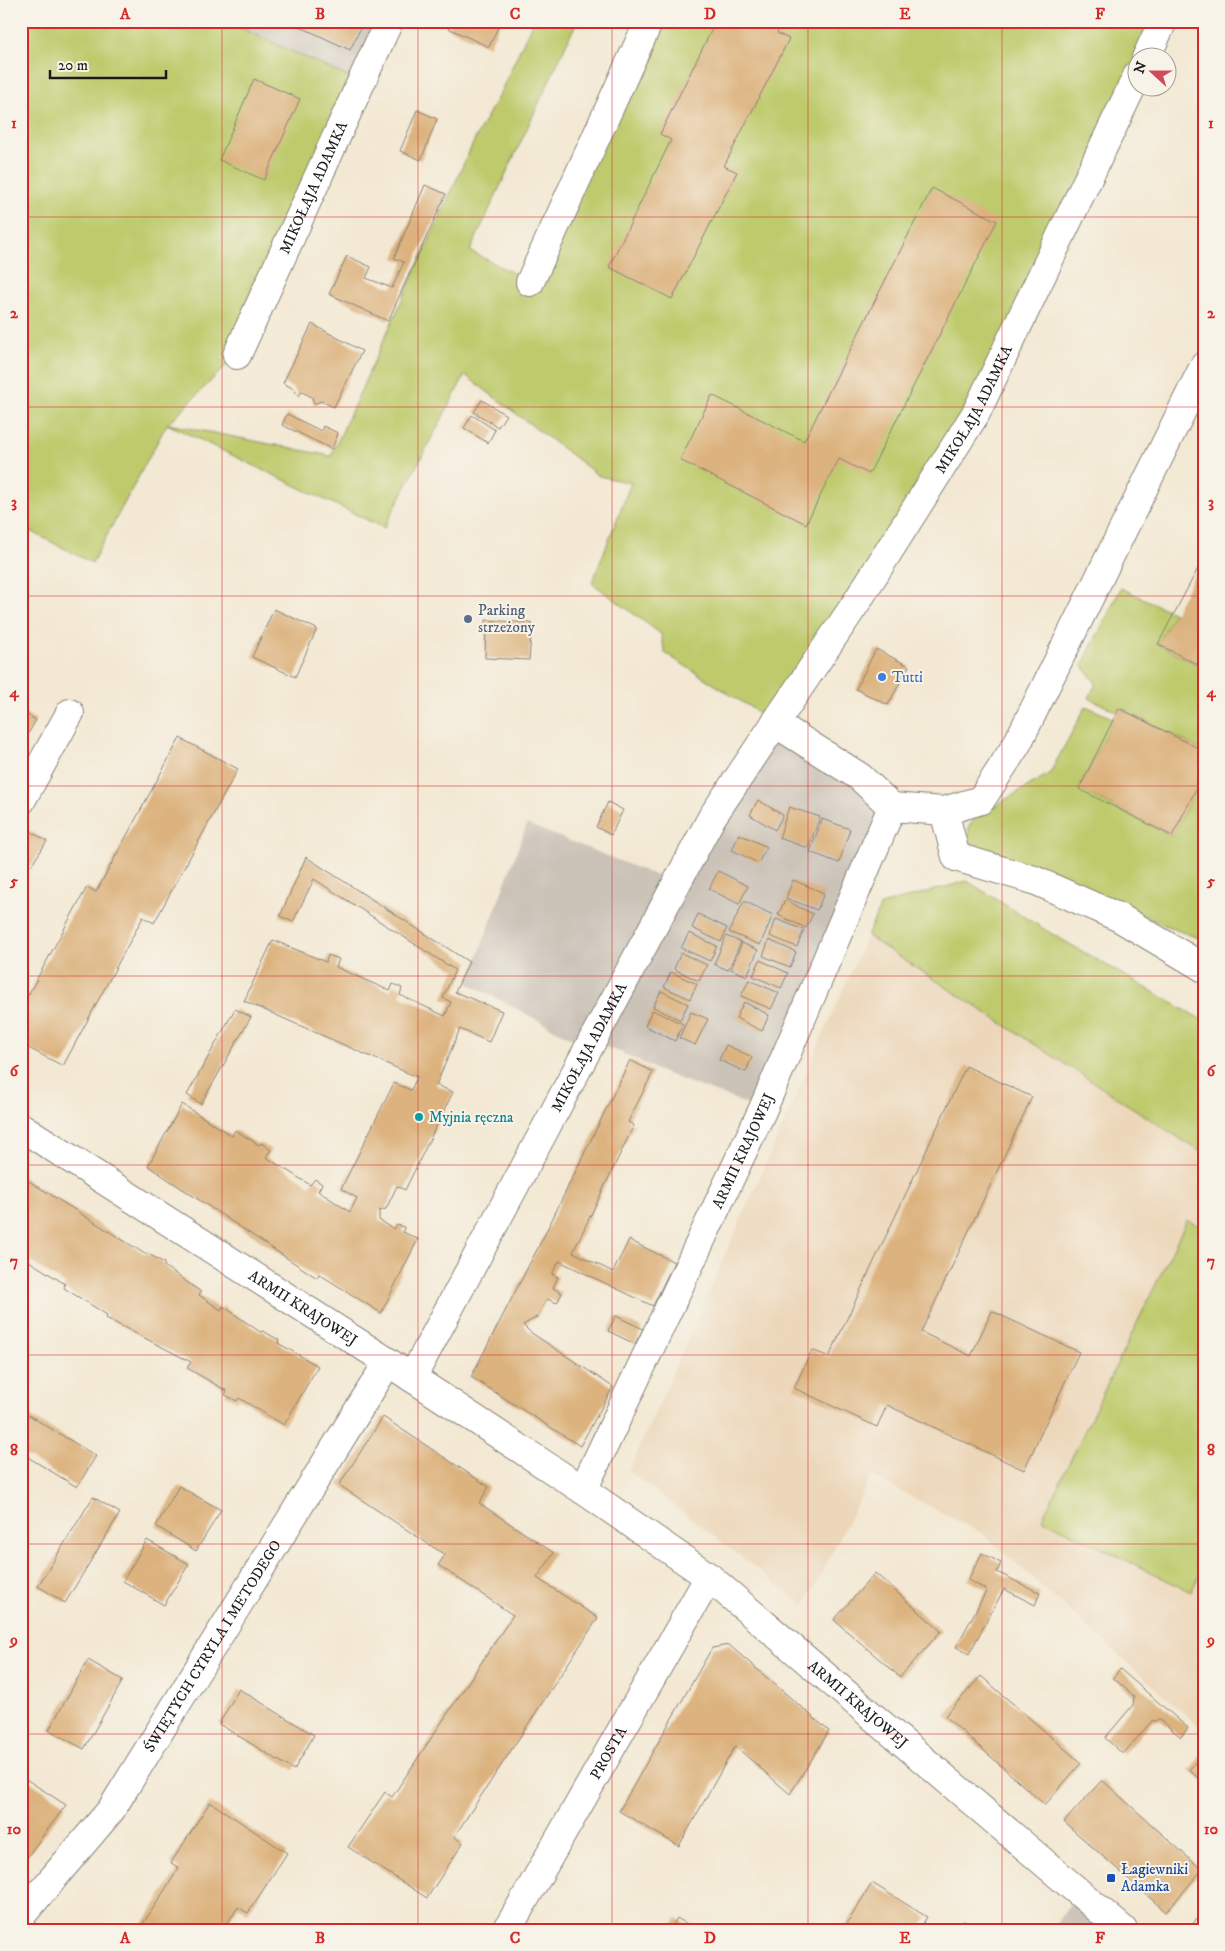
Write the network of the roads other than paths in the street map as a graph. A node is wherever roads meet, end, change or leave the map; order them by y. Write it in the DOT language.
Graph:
graph roads {
  1 [pos="389,21"];
  2 [pos="649,21"];
  3 [pos="1163,21"];
  4 [pos="1151,48"];
  5 [pos="1128,95"];
  6 [pos="530,282"];
  7 [pos="237,355"];
  8 [pos="1204,366"];
  9 [pos="70,713"];
  10 [pos="775,723"];
  11 [pos="21,801"];
  12 [pos="892,807"];
  13 [pos="944,811"];
  14 [pos="1204,968"];
  15 [pos="21,1127"];
  16 [pos="388,1362"];
  17 [pos="412,1378"];
  18 [pos="583,1490"];
  19 [pos="709,1577"];
  20 [pos="21,1916"];
  21 [pos="508,1930"];
  22 [pos="1123,1930"];
  1 -- 7 [label="street, MIKOŁAJA ADAMKA"];
  2 -- 6 [label="street"];
  3 -- 4 [label="street"];
  5 -- 10 [label="street, MIKOŁAJA ADAMKA"];
  8 -- 13 [label="street"];
  9 -- 11 [label="street"];
  10 -- 12 [label="street"];
  10 -- 17 [label="street, MIKOŁAJA ADAMKA"];
  12 -- 13 [label="street"];
  12 -- 18 [label="street, ARMII KRAJOWEJ"];
  13 -- 14 [label="street"];
  15 -- 16 [label="street, ARMII KRAJOWEJ"];
  16 -- 17 [label="street, ARMII KRAJOWEJ"];
  16 -- 20 [label="street, ŚWIĘTYCH CYRYLA I METODEGO"];
  17 -- 18 [label="street, ARMII KRAJOWEJ"];
  18 -- 19 [label="street, ARMII KRAJOWEJ"];
  19 -- 21 [label="street, PROSTA"];
  19 -- 22 [label="street, ARMII KRAJOWEJ"];
}
